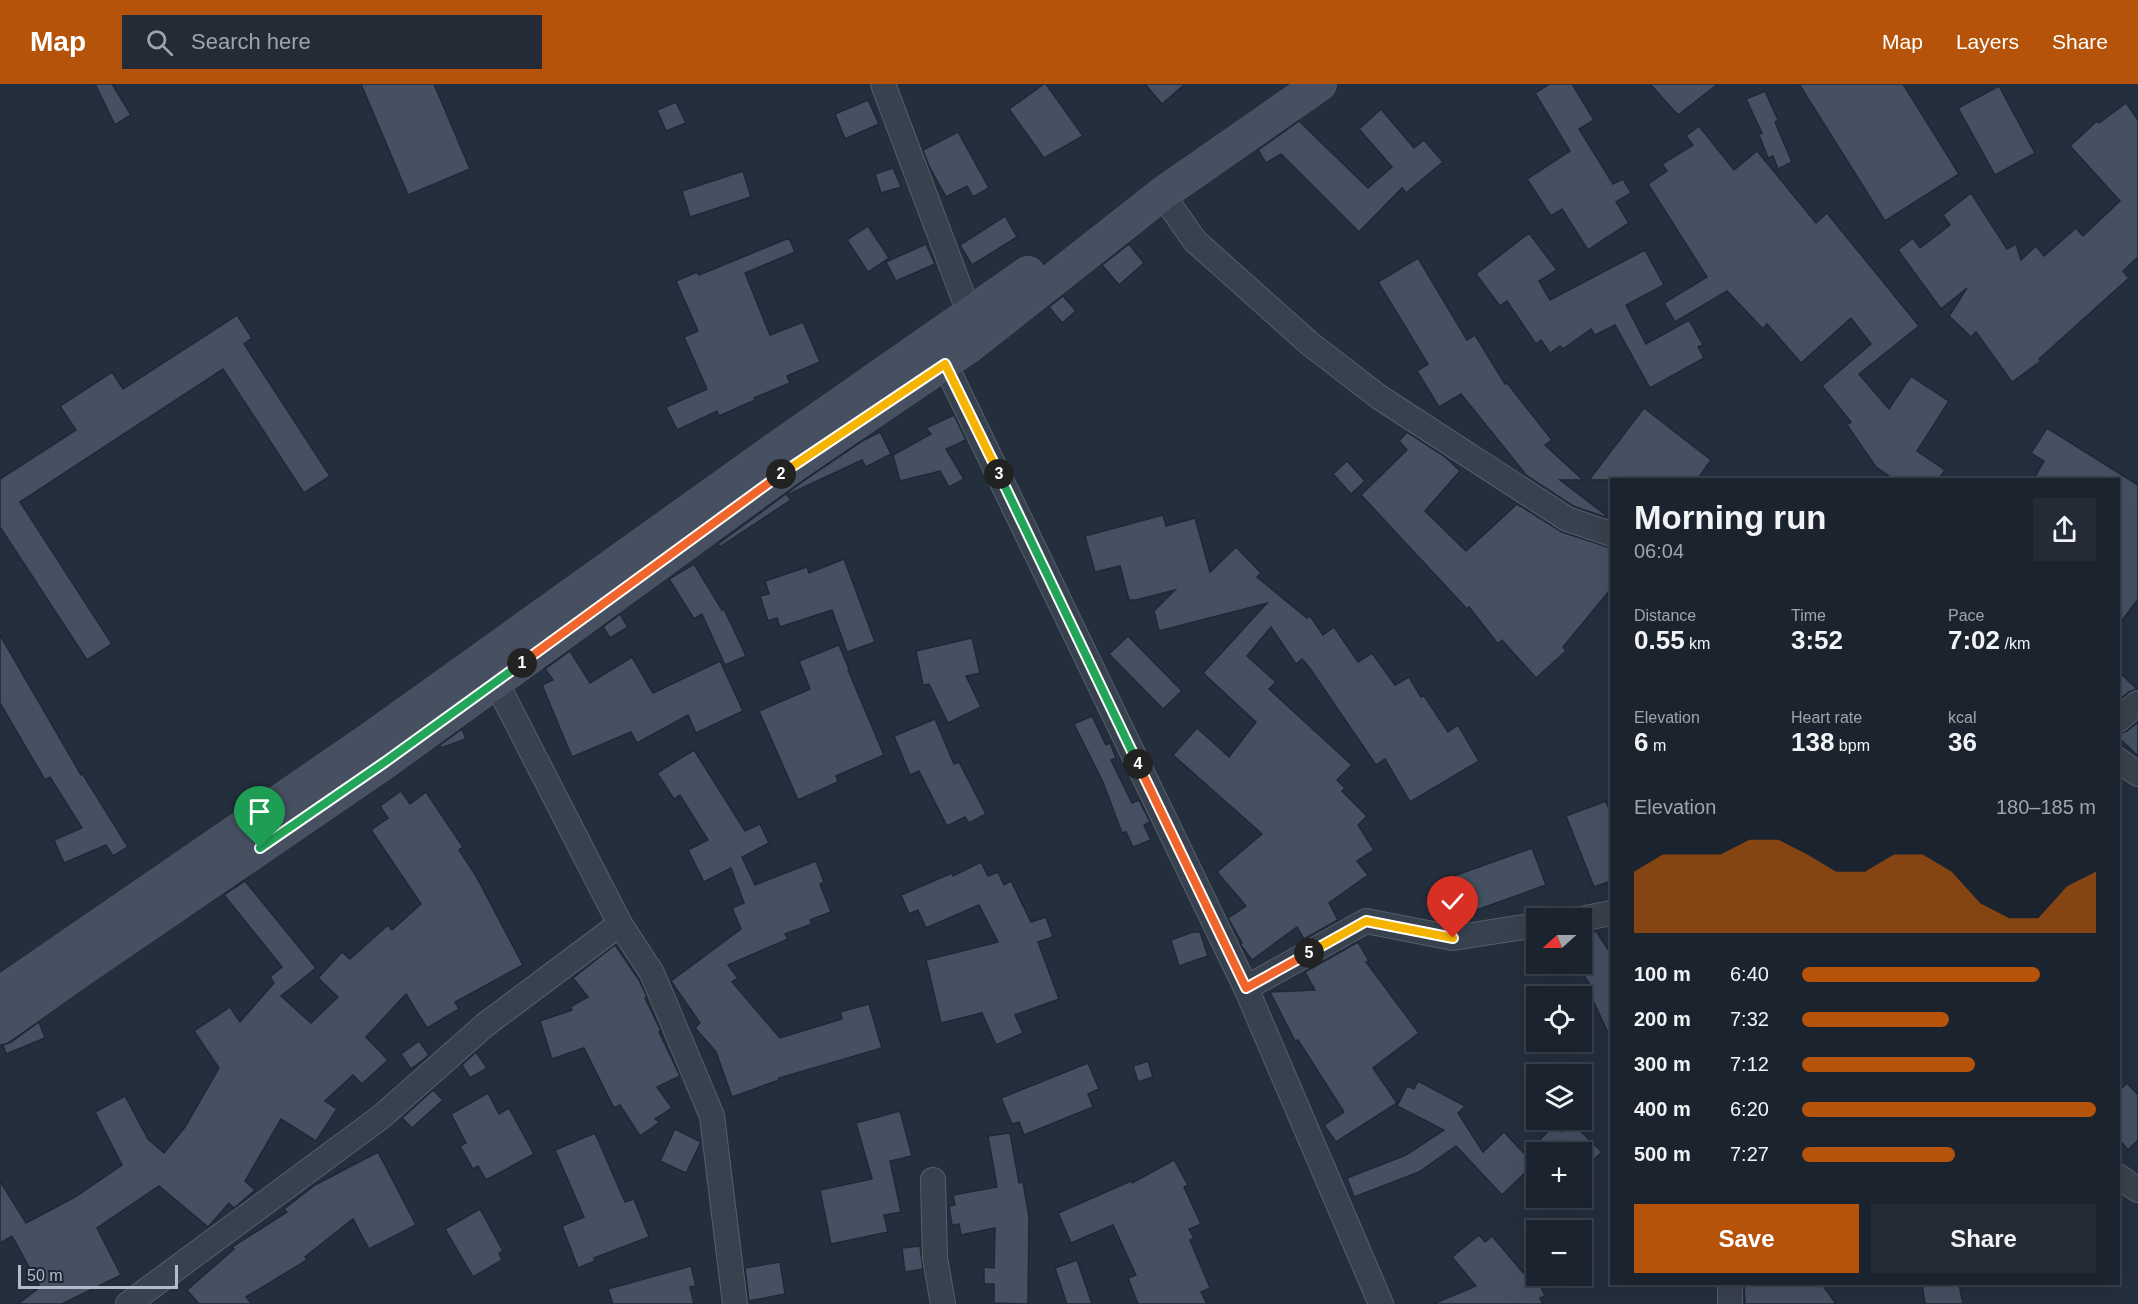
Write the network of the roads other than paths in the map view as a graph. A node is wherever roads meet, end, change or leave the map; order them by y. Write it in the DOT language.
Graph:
graph roads {
  1 [pos="883,84"];
  2 [pos="1297,84"];
  3 [pos="1320,84"];
  4 [pos="1162,194"];
  5 [pos="970,315"];
  6 [pos="945,364"];
  7 [pos="784,457"];
  8 [pos="1610,534"];
  9 [pos="496,682"];
  10 [pos="2138,703"];
  11 [pos="2120,718"];
  12 [pos="2120,761"];
  13 [pos="2138,774"];
  14 [pos="1610,913"];
  15 [pos="1592,917"];
  16 [pos="620,924"];
  17 [pos="1526,927"];
  18 [pos="1246,988"];
  19 [pos="0,994"];
  20 [pos="0,1028"];
  21 [pos="2120,1177"];
  22 [pos="933,1180"];
  23 [pos="2138,1190"];
  24 [pos="1730,1285"];
  25 [pos="128,1304"];
  26 [pos="735,1304"];
  27 [pos="943,1304"];
  28 [pos="1381,1304"];
  29 [pos="1730,1304"];
  1 -- 5 [label="street"];
  2 -- 5 [label="street"];
  3 -- 4 [label="street"];
  4 -- 6 [label="street"];
  4 -- 8 [label="street"];
  5 -- 7 [label="street"];
  6 -- 7 [label="street"];
  6 -- 18 [label="street"];
  7 -- 9 [label="street"];
  7 -- 19 [label="street"];
  9 -- 16 [label="street"];
  9 -- 20 [label="street"];
  10 -- 11 [label="street"];
  12 -- 13 [label="street"];
  14 -- 15 [label="street"];
  16 -- 25 [label="street"];
  16 -- 26 [label="street"];
  17 -- 18 [label="street"];
  18 -- 28 [label="street"];
  21 -- 23 [label="street"];
  22 -- 27 [label="street"];
  24 -- 29 [label="street"];
}
